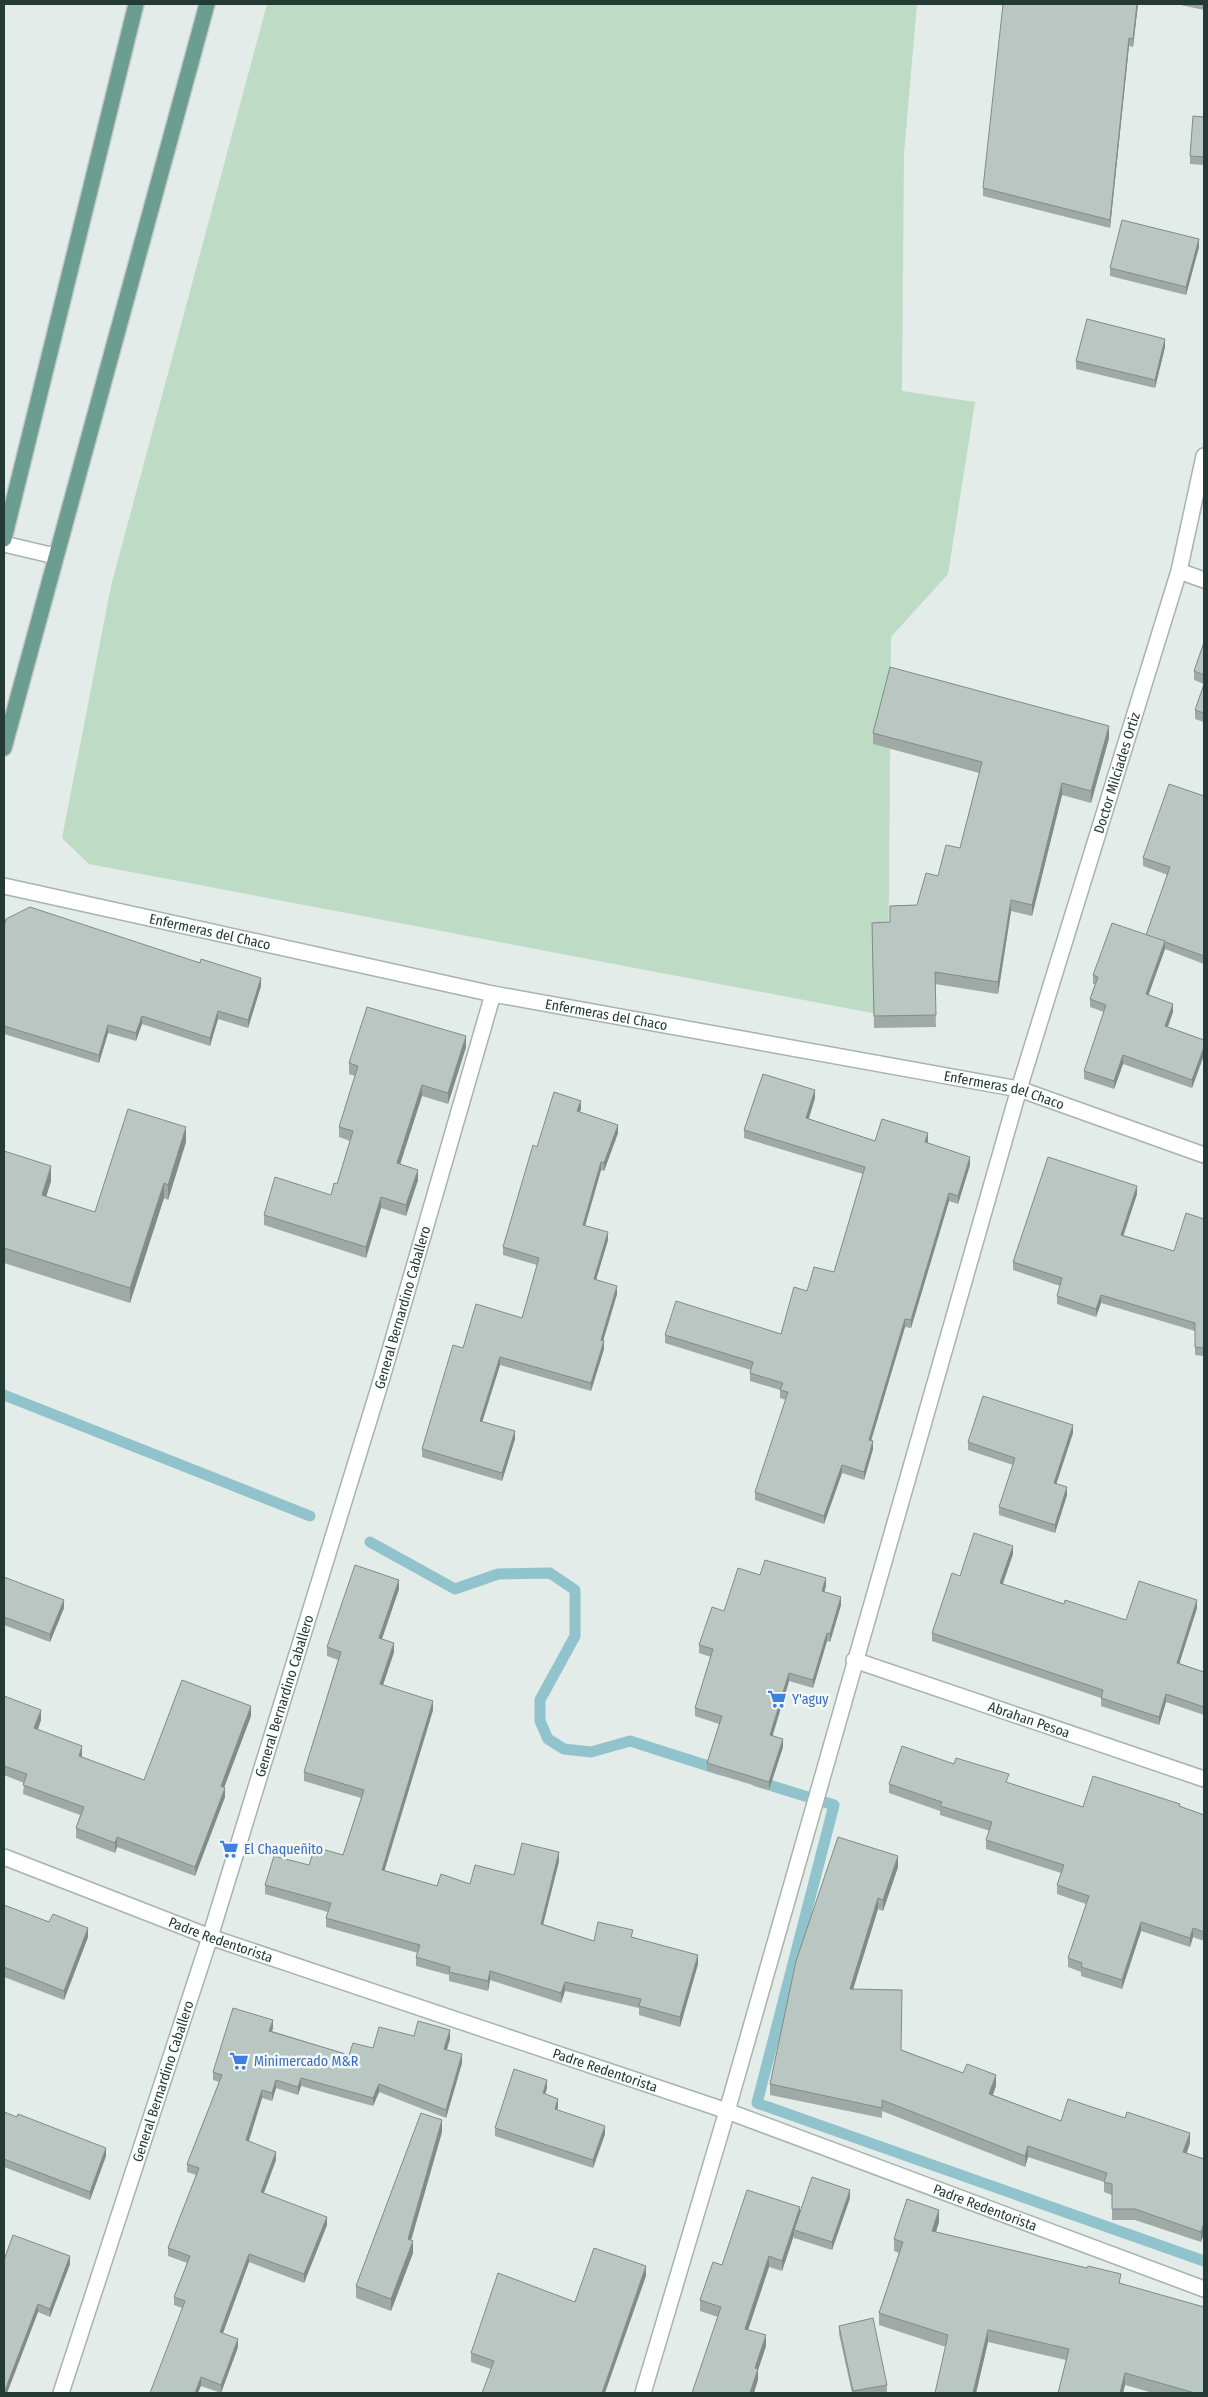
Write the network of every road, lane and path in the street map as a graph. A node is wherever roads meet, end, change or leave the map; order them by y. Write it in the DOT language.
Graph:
graph roads {
  1 [pos="136,4"];
  2 [pos="207,4"];
  3 [pos="1204,456"];
  4 [pos="4,539"];
  5 [pos="4,544"];
  6 [pos="55,556"];
  7 [pos="1179,571"];
  8 [pos="1204,580"];
  9 [pos="4,748"];
  10 [pos="4,886"];
  11 [pos="493,994"];
  12 [pos="1019,1089"];
  13 [pos="1204,1155"];
  14 [pos="854,1660"];
  15 [pos="1204,1779"];
  16 [pos="4,1857"];
  17 [pos="210,1937"];
  18 [pos="727,2111"];
  19 [pos="1204,2289"];
  20 [pos="61,2393"];
  21 [pos="643,2393"];
  1 -- 4 [label="main road"];
  2 -- 6 [label="main road"];
  3 -- 7 [label="street, Doctor Milcíades Ortiz"];
  5 -- 6 [label="street"];
  6 -- 9 [label="main road"];
  7 -- 8 [label="street"];
  7 -- 12 [label="street, Doctor Milcíades Ortiz"];
  10 -- 11 [label="street, Enfermeras del Chaco"];
  11 -- 12 [label="street, Enfermeras del Chaco"];
  11 -- 17 [label="street, General Bernardino Caballero"];
  12 -- 13 [label="street, Enfermeras del Chaco"];
  12 -- 14 [label="street, Doctor Milcíades Ortiz"];
  14 -- 15 [label="street, Abrahan Pesoa"];
  14 -- 18 [label="street, Doctor Milcíades Ortiz"];
  16 -- 17 [label="street, Padre Redentorista"];
  17 -- 18 [label="street, Padre Redentorista"];
  17 -- 20 [label="street, General Bernardino Caballero"];
  18 -- 19 [label="street, Padre Redentorista"];
  18 -- 21 [label="street, Doctor Milcíades Ortiz"];
}
